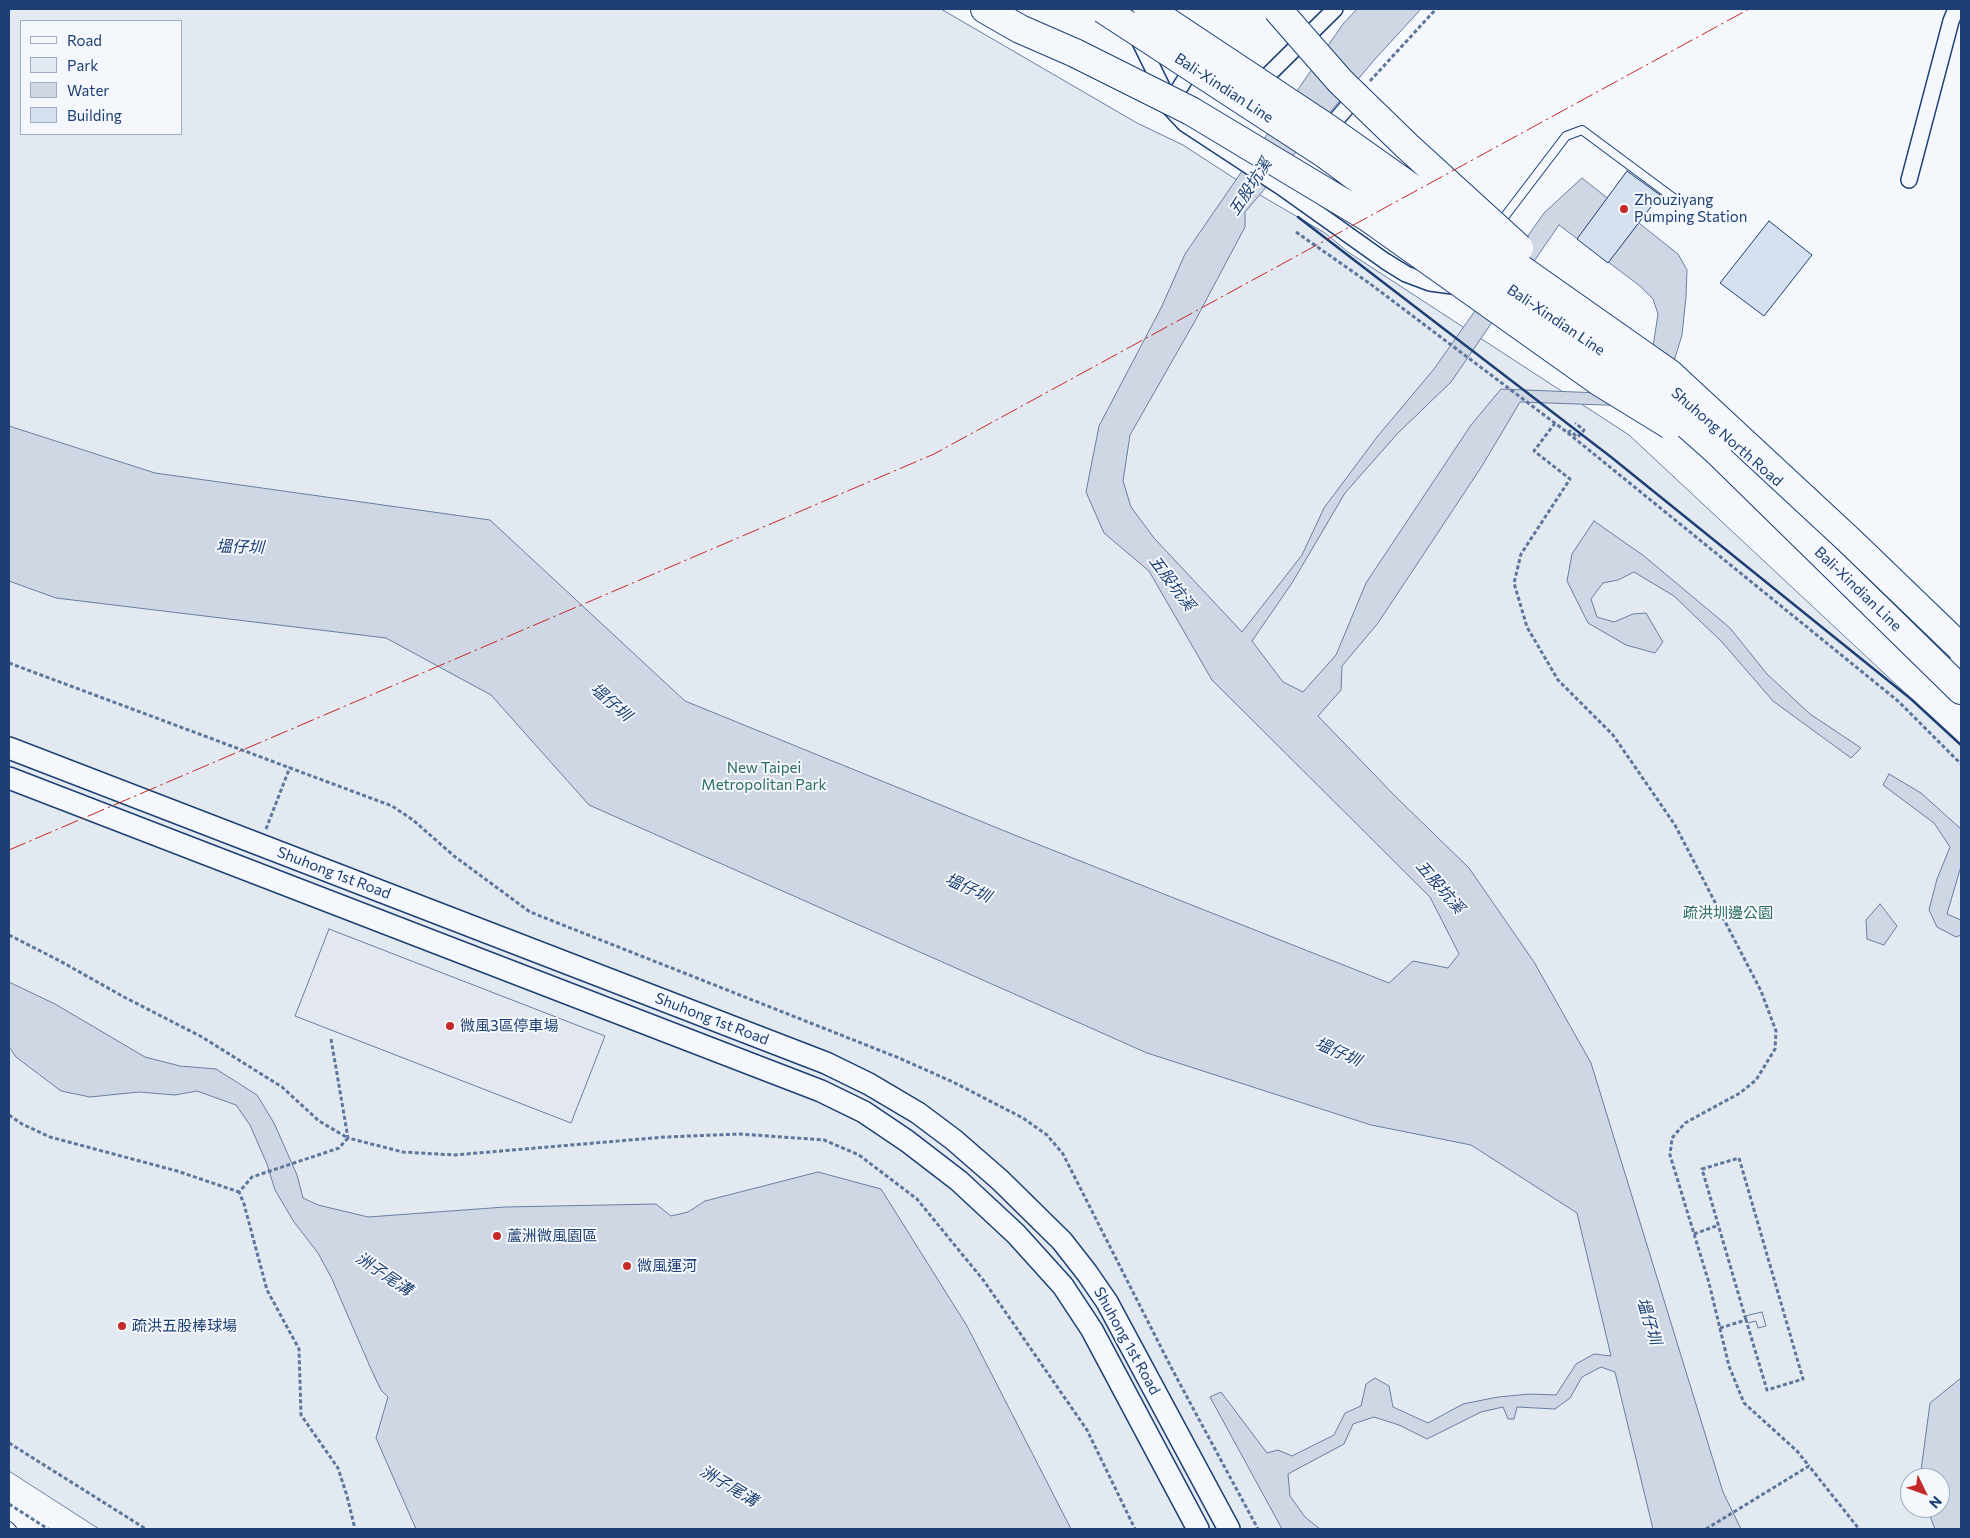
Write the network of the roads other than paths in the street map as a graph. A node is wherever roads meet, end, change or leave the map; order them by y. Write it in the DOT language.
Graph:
graph roads {
  1 [pos="985,9"];
  2 [pos="1007,9"];
  3 [pos="1103,9"];
  4 [pos="1124,9"];
  5 [pos="1134,9"];
  6 [pos="1148,9"];
  7 [pos="1277,9"];
  8 [pos="1335,9"];
  9 [pos="1956,9"];
  10 [pos="1075,53"];
  11 [pos="1201,53"];
  12 [pos="1360,92"];
  13 [pos="1170,103"];
  14 [pos="1909,180"];
  15 [pos="1679,202"];
  16 [pos="1421,209"];
  17 [pos="1482,248"];
  18 [pos="1385,261"];
  19 [pos="1454,287"];
  20 [pos="1541,291"];
  21 [pos="1670,374"];
  22 [pos="1717,451"];
  23 [pos="1961,641"];
  24 [pos="1961,648"];
  25 [pos="1961,690"];
  26 [pos="9,748"];
  27 [pos="9,778"];
  28 [pos="9,1526"];
  29 [pos="12,1529"];
  30 [pos="1198,1529"];
  31 [pos="1229,1529"];
  1 -- 10 [label="highway"];
  2 -- 10 [label="highway"];
  3 -- 22 [label="highway, Bali-Xindian Line, bridge"];
  4 -- 13 [label="street"];
  5 -- 11 [label="street"];
  6 -- 21 [label="highway, Bali-Xindian Line, bridge"];
  7 -- 21 [label="highway, bridge"];
  8 -- 11 [label="street"];
  9 -- 14 [label="street"];
  10 -- 22 [label="highway, bridge"];
  11 -- 13 [label="street"];
  12 -- 16 [label="street, Shuhong North Road"];
  13 -- 18 [label="street"];
  15 -- 17 [label="lane"];
  16 -- 17 [label="street, Shuhong North Road"];
  16 -- 18 [label="street"];
  17 -- 19 [label="street"];
  17 -- 20 [label="street, Shuhong North Road"];
  18 -- 19 [label="street"];
  19 -- 20 [label="street"];
  20 -- 23 [label="street, Shuhong North Road"];
  21 -- 24 [label="highway, Bali-Xindian Line, bridge"];
  22 -- 25 [label="highway, Bali-Xindian Line"];
  26 -- 31 [label="street, Shuhong 1st Road"];
  27 -- 30 [label="street, Shuhong 1st Road"];
  28 -- 29 [label="lane"];
}
